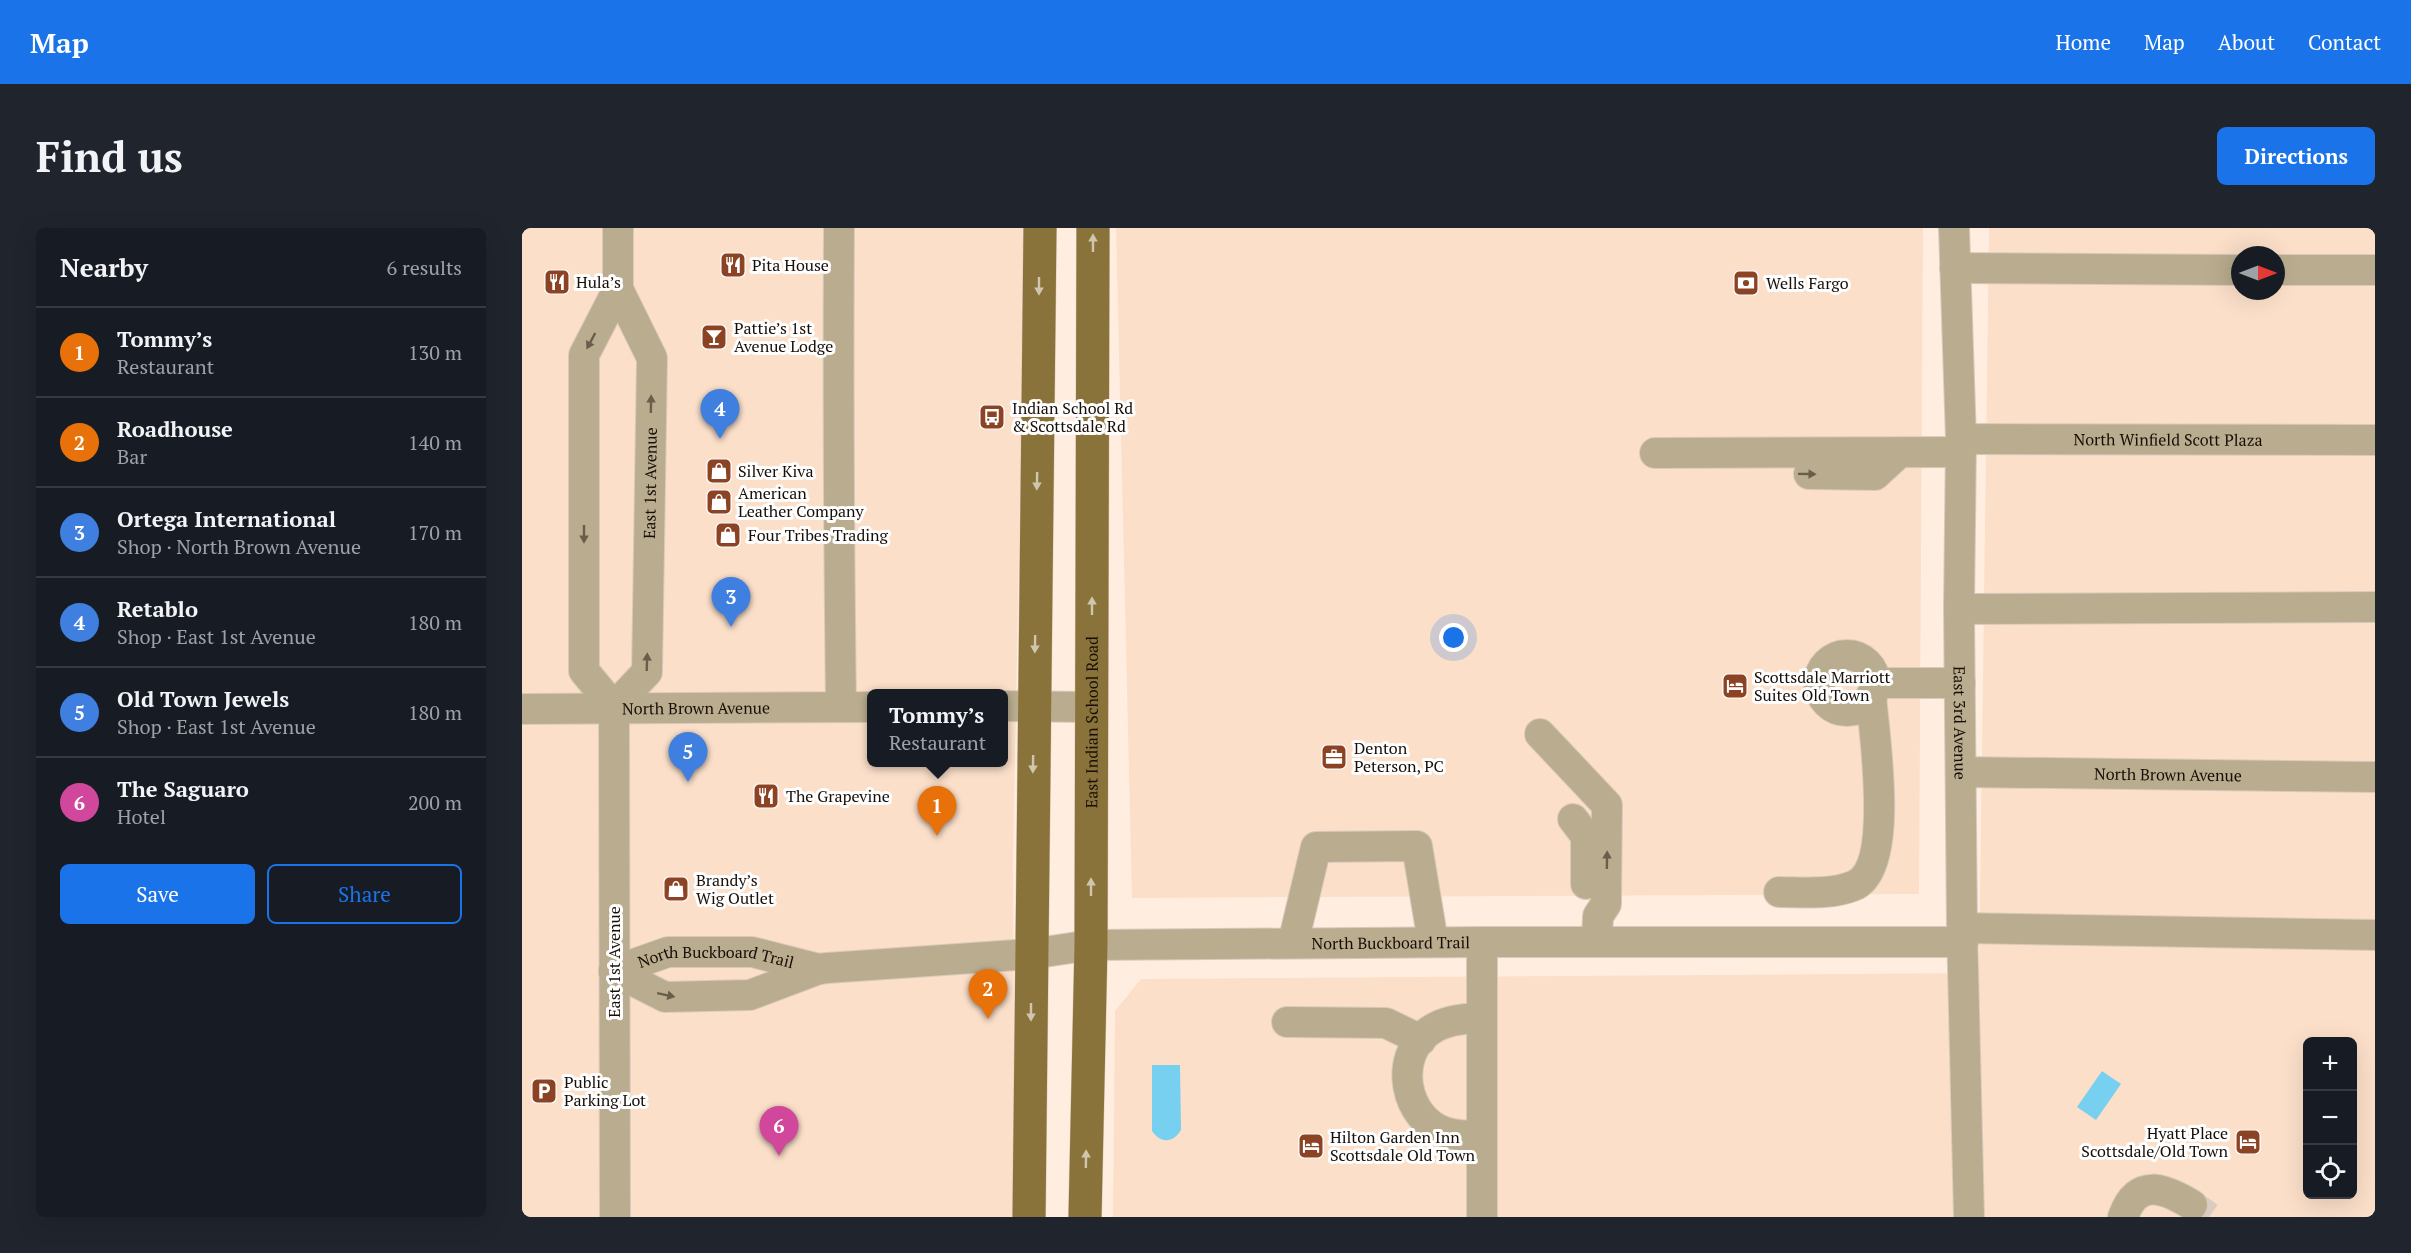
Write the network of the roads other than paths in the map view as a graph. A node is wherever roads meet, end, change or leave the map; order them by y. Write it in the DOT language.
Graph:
graph roads {
  1 [pos="618,228"];
  2 [pos="839,228"];
  3 [pos="1040,228"];
  4 [pos="1094,228"];
  5 [pos="1954,228"];
  6 [pos="1955,268"];
  7 [pos="2231,270"];
  8 [pos="2285,270"];
  9 [pos="2375,270"];
  10 [pos="618,289"];
  11 [pos="2375,440"];
  12 [pos="1960,445"];
  13 [pos="1655,453"];
  14 [pos="2375,607"];
  15 [pos="1959,609"];
  16 [pos="1960,683"];
  17 [pos="1019,706"];
  18 [pos="614,707"];
  19 [pos="841,707"];
  20 [pos="867,707"];
  21 [pos="1092,707"];
  22 [pos="522,709"];
  23 [pos="1539,734"];
  24 [pos="1961,772"];
  25 [pos="2375,777"];
  26 [pos="1573,819"];
  27 [pos="1780,882"];
  28 [pos="1597,929"];
  29 [pos="1963,935"];
  30 [pos="2375,935"];
  31 [pos="1433,942"];
  32 [pos="1482,942"];
  33 [pos="1293,943"];
  34 [pos="1091,945"];
  35 [pos="1031,954"];
  36 [pos="819,969"];
  37 [pos="614,971"];
  38 [pos="1481,1018"];
  39 [pos="1287,1022"];
  40 [pos="1421,1040"];
  41 [pos="1482,1136"];
  42 [pos="2192,1205"];
  43 [pos="615,1217"];
  44 [pos="1029,1217"];
  45 [pos="1085,1217"];
  46 [pos="1482,1217"];
  47 [pos="1970,1217"];
  48 [pos="2123,1217"];
  1 -- 10 [label="street, East 1st Avenue"];
  2 -- 19 [label="street"];
  3 -- 17 [label="main road, one-way"];
  21 -- 4 [label="main road, East Indian School Road, one-way"];
  5 -- 6 [label="street, East 3rd Avenue"];
  6 -- 7 [label="street"];
  6 -- 12 [label="street, East 3rd Avenue"];
  8 -- 9 [label="street"];
  10 -- 18 [label="street, East 1st Avenue, one-way"];
  18 -- 10 [label="street, East 1st Avenue, one-way"];
  11 -- 12 [label="street, North Winfield Scott Plaza"];
  12 -- 13 [label="street, North Winfield Scott Plaza"];
  12 -- 15 [label="street, East 3rd Avenue"];
  14 -- 15 [label="street"];
  15 -- 16 [label="street, East 3rd Avenue"];
  16 -- 24 [label="street, East 3rd Avenue"];
  16 -- 27 [label="street"];
  17 -- 21 [label="street"];
  17 -- 35 [label="main road, one-way"];
  18 -- 19 [label="street, North Brown Avenue"];
  18 -- 22 [label="street, North Brown Avenue"];
  18 -- 37 [label="street, East 1st Avenue"];
  19 -- 20 [label="street, North Brown Avenue"];
  34 -- 21 [label="main road, East Indian School Road, one-way"];
  28 -- 23 [label="street, one-way"];
  24 -- 25 [label="street, North Brown Avenue"];
  24 -- 29 [label="street, East 3rd Avenue"];
  26 -- 28 [label="street"];
  28 -- 29 [label="street, North Buckboard Trail"];
  28 -- 32 [label="street, North Buckboard Trail"];
  29 -- 30 [label="street, North Buckboard Trail"];
  29 -- 47 [label="street, East 3rd Avenue"];
  31 -- 32 [label="street, North Buckboard Trail"];
  31 -- 33 [label="street, North Buckboard Trail"];
  31 -- 33 [label="street"];
  32 -- 38 [label="street"];
  33 -- 34 [label="street, North Buckboard Trail"];
  34 -- 35 [label="street, North Buckboard Trail"];
  45 -- 34 [label="main road, East Indian School Road, one-way"];
  35 -- 36 [label="street, North Buckboard Trail"];
  35 -- 44 [label="main road, one-way"];
  36 -- 37 [label="street, North Buckboard Trail"];
  37 -- 36 [label="street, North Buckboard Trail, one-way"];
  37 -- 43 [label="street, East 1st Avenue"];
  38 -- 40 [label="street"];
  38 -- 41 [label="street"];
  39 -- 40 [label="street"];
  40 -- 41 [label="street"];
  41 -- 46 [label="street"];
  42 -- 48 [label="street"];
}
